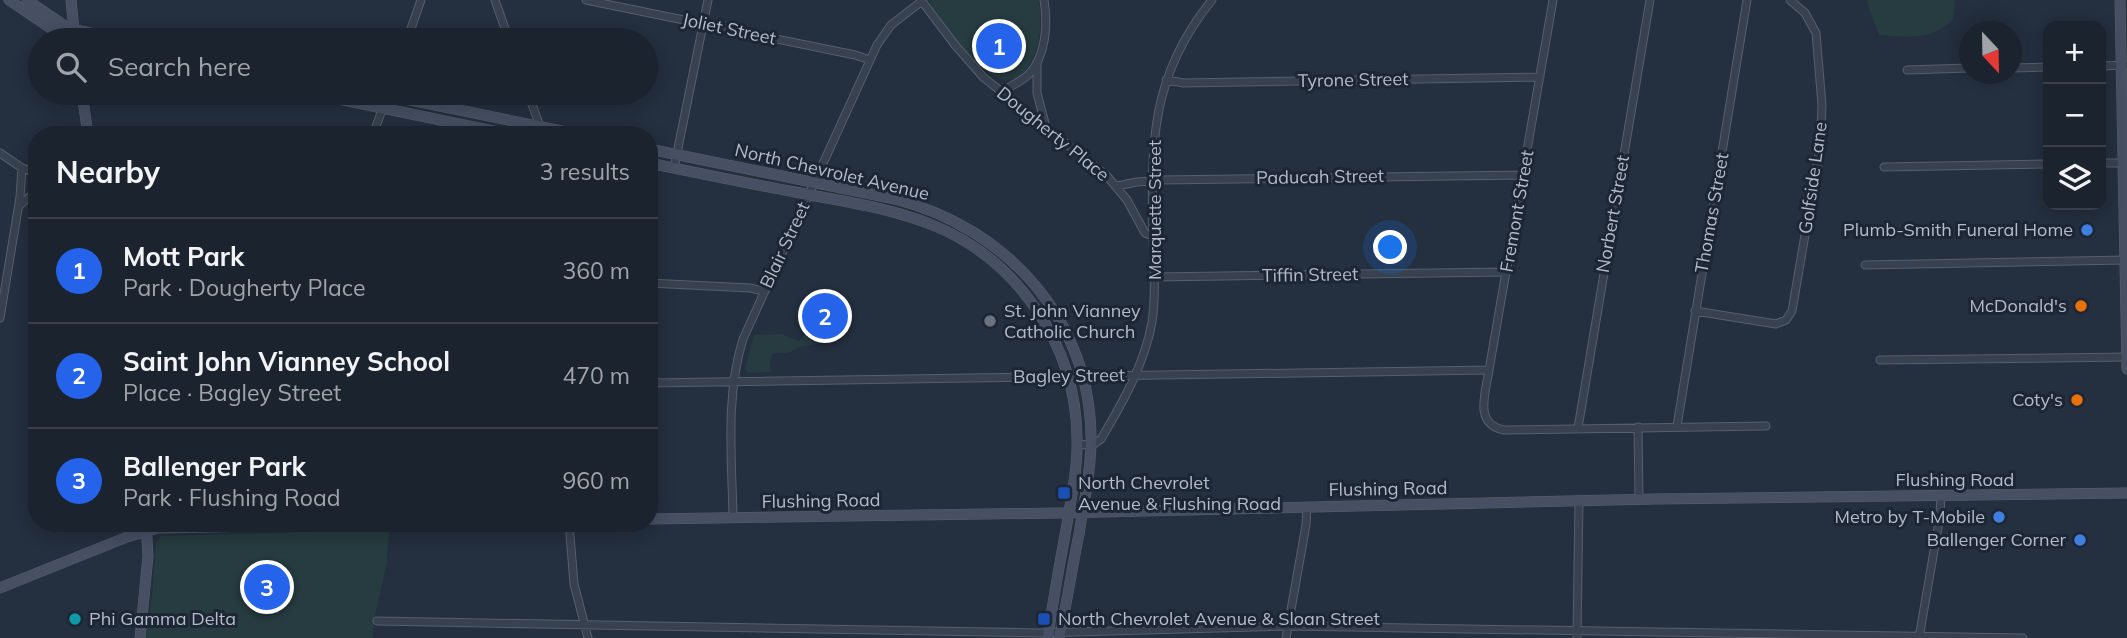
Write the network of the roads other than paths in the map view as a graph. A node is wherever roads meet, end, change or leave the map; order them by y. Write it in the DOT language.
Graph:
graph roads {
  1 [pos="9,0"];
  2 [pos="27,0"];
  3 [pos="71,0"];
  4 [pos="421,0"];
  5 [pos="495,0"];
  6 [pos="586,0"];
  7 [pos="708,0"];
  8 [pos="1044,0"];
  9 [pos="1212,0"];
  10 [pos="1553,0"];
  11 [pos="1650,0"];
  12 [pos="1747,0"];
  13 [pos="1790,0"];
  14 [pos="2120,0"];
  15 [pos="921,1"];
  16 [pos="703,24"];
  17 [pos="50,28"];
  18 [pos="66,28"];
  19 [pos="74,28"];
  20 [pos="411,28"];
  21 [pos="505,28"];
  22 [pos="870,60"];
  23 [pos="1037,63"];
  24 [pos="2106,66"];
  25 [pos="2124,66"];
  26 [pos="2043,67"];
  27 [pos="1959,68"];
  28 [pos="2022,68"];
  29 [pos="1907,70"];
  30 [pos="1540,77"];
  31 [pos="1166,80"];
  32 [pos="1001,92"];
  33 [pos="84,105"];
  34 [pos="367,105"];
  35 [pos="382,105"];
  36 [pos="431,105"];
  37 [pos="532,105"];
  38 [pos="382,108"];
  39 [pos="87,126"];
  40 [pos="376,126"];
  41 [pos="469,126"];
  42 [pos="521,126"];
  43 [pos="540,126"];
  44 [pos="1046,127"];
  45 [pos="658,151"];
  46 [pos="0,153"];
  47 [pos="676,154"];
  48 [pos="2106,163"];
  49 [pos="2125,163"];
  50 [pos="2043,164"];
  51 [pos="658,165"];
  52 [pos="22,167"];
  53 [pos="1884,167"];
  54 [pos="674,168"];
  55 [pos="28,169"];
  56 [pos="1523,174"];
  57 [pos="1153,181"];
  58 [pos="814,183"];
  59 [pos="1116,186"];
  60 [pos="808,195"];
  61 [pos="28,198"];
  62 [pos="19,206"];
  63 [pos="975,232"];
  64 [pos="1153,236"];
  65 [pos="968,243"];
  66 [pos="2126,260"];
  67 [pos="1865,265"];
  68 [pos="1507,272"];
  69 [pos="1154,277"];
  70 [pos="658,283"];
  71 [pos="764,291"];
  72 [pos="1695,311"];
  73 [pos="0,318"];
  74 [pos="2127,357"];
  75 [pos="1880,360"];
  76 [pos="2127,369"];
  77 [pos="1489,370"];
  78 [pos="1134,375"];
  79 [pos="1068,376"];
  80 [pos="1082,376"];
  81 [pos="733,382"];
  82 [pos="658,383"];
  83 [pos="1676,426"];
  84 [pos="1766,426"];
  85 [pos="1638,427"];
  86 [pos="1578,428"];
  87 [pos="1091,444"];
  88 [pos="1077,445"];
  89 [pos="2127,493"];
  90 [pos="1941,495"];
  91 [pos="1639,499"];
  92 [pos="1579,500"];
  93 [pos="1307,507"];
  94 [pos="1069,512"];
  95 [pos="1082,512"];
  96 [pos="733,518"];
  97 [pos="658,519"];
  98 [pos="134,532"];
  99 [pos="147,532"];
  100 [pos="569,532"];
  101 [pos="0,588"];
  102 [pos="377,621"];
  103 [pos="583,625"];
  104 [pos="1288,626"];
  105 [pos="1577,634"];
  106 [pos="1048,635"];
  107 [pos="1060,636"];
  108 [pos="1919,637"];
  109 [pos="140,638"];
  110 [pos="588,638"];
  111 [pos="1286,638"];
  112 [pos="2023,638"];
  1 -- 17 [label="street"];
  2 -- 18 [label="street"];
  3 -- 19 [label="street"];
  4 -- 20 [label="street"];
  5 -- 21 [label="street"];
  6 -- 16 [label="street, Joliet Street"];
  7 -- 16 [label="street"];
  8 -- 23 [label="street"];
  9 -- 31 [label="street, Marquette Street"];
  10 -- 30 [label="street, Fremont Street"];
  11 -- 86 [label="street, Norbert Street"];
  12 -- 72 [label="street, Thomas Street"];
  13 -- 72 [label="street, Golfside Lane"];
  14 -- 25 [label="street"];
  15 -- 22 [label="street, Blair Street"];
  15 -- 32 [label="street, Dougherty Place"];
  16 -- 22 [label="street, Joliet Street"];
  16 -- 47 [label="street"];
  22 -- 58 [label="street, Blair Street"];
  23 -- 32 [label="street"];
  23 -- 44 [label="street"];
  24 -- 25 [label="street"];
  25 -- 49 [label="street"];
  26 -- 28 [label="street"];
  27 -- 29 [label="street"];
  30 -- 31 [label="street, Tyrone Street"];
  30 -- 56 [label="street, Fremont Street"];
  31 -- 57 [label="street, Marquette Street"];
  32 -- 44 [label="street, Dougherty Place"];
  33 -- 39 [label="street"];
  34 -- 38 [label="street"];
  35 -- 38 [label="street"];
  36 -- 42 [label="street"];
  37 -- 43 [label="street"];
  38 -- 40 [label="street"];
  38 -- 41 [label="street"];
  44 -- 59 [label="street, Dougherty Place"];
  45 -- 47 [label="street, North Chevrolet Avenue"];
  46 -- 52 [label="street"];
  47 -- 54 [label="street"];
  47 -- 58 [label="street, North Chevrolet Avenue"];
  48 -- 49 [label="street"];
  49 -- 66 [label="street"];
  50 -- 53 [label="street"];
  51 -- 54 [label="street, North Chevrolet Avenue"];
  52 -- 55 [label="street"];
  52 -- 62 [label="street"];
  54 -- 60 [label="street, North Chevrolet Avenue"];
  56 -- 57 [label="street, Paducah Street"];
  56 -- 68 [label="street, Fremont Street"];
  57 -- 59 [label="street, Paducah Street"];
  57 -- 64 [label="street, Marquette Street"];
  58 -- 60 [label="street, Blair Street"];
  58 -- 63 [label="street, North Chevrolet Avenue"];
  59 -- 64 [label="street, Dougherty Place"];
  60 -- 65 [label="street, North Chevrolet Avenue"];
  60 -- 71 [label="street, Blair Street"];
  61 -- 62 [label="street"];
  62 -- 73 [label="street"];
  63 -- 65 [label="street"];
  63 -- 80 [label="street, North Chevrolet Avenue"];
  64 -- 69 [label="street, Marquette Street"];
  65 -- 79 [label="street, North Chevrolet Avenue"];
  66 -- 67 [label="street"];
  66 -- 74 [label="street"];
  68 -- 69 [label="street, Tiffin Street"];
  68 -- 77 [label="street, Fremont Street"];
  69 -- 78 [label="street, Marquette Street"];
  70 -- 71 [label="street"];
  71 -- 81 [label="street, Blair Street"];
  72 -- 83 [label="street, Thomas Street"];
  74 -- 75 [label="street"];
  74 -- 76 [label="street"];
  77 -- 78 [label="street, Bagley Street"];
  77 -- 86 [label="street, Fremont Street"];
  78 -- 80 [label="street, Bagley Street"];
  78 -- 87 [label="street, Marquette Street"];
  79 -- 80 [label="street, Bagley Street"];
  79 -- 81 [label="street, Bagley Street"];
  79 -- 88 [label="street, North Chevrolet Avenue"];
  80 -- 87 [label="street, North Chevrolet Avenue"];
  81 -- 82 [label="street, Bagley Street"];
  81 -- 96 [label="street, Blair Street"];
  83 -- 84 [label="street"];
  83 -- 85 [label="street"];
  85 -- 86 [label="street"];
  85 -- 91 [label="street"];
  87 -- 88 [label="street"];
  87 -- 95 [label="street, North Chevrolet Avenue"];
  88 -- 94 [label="street, North Chevrolet Avenue"];
  89 -- 90 [label="street, Flushing Road"];
  90 -- 91 [label="street, Flushing Road"];
  90 -- 108 [label="street"];
  91 -- 92 [label="street, Flushing Road"];
  92 -- 93 [label="street, Flushing Road"];
  92 -- 105 [label="street"];
  93 -- 95 [label="street, Flushing Road"];
  93 -- 104 [label="street"];
  94 -- 95 [label="street, Flushing Road"];
  94 -- 96 [label="street, Flushing Road"];
  94 -- 106 [label="street, North Chevrolet Avenue"];
  95 -- 107 [label="street, North Chevrolet Avenue"];
  96 -- 97 [label="street, Flushing Road"];
  98 -- 101 [label="street"];
  99 -- 109 [label="street"];
  100 -- 103 [label="street"];
  102 -- 103 [label="street"];
  103 -- 106 [label="street"];
  103 -- 110 [label="street"];
  104 -- 105 [label="street"];
  104 -- 107 [label="street"];
  104 -- 111 [label="street"];
  105 -- 108 [label="street"];
  106 -- 107 [label="street"];
  108 -- 112 [label="street"];
}
